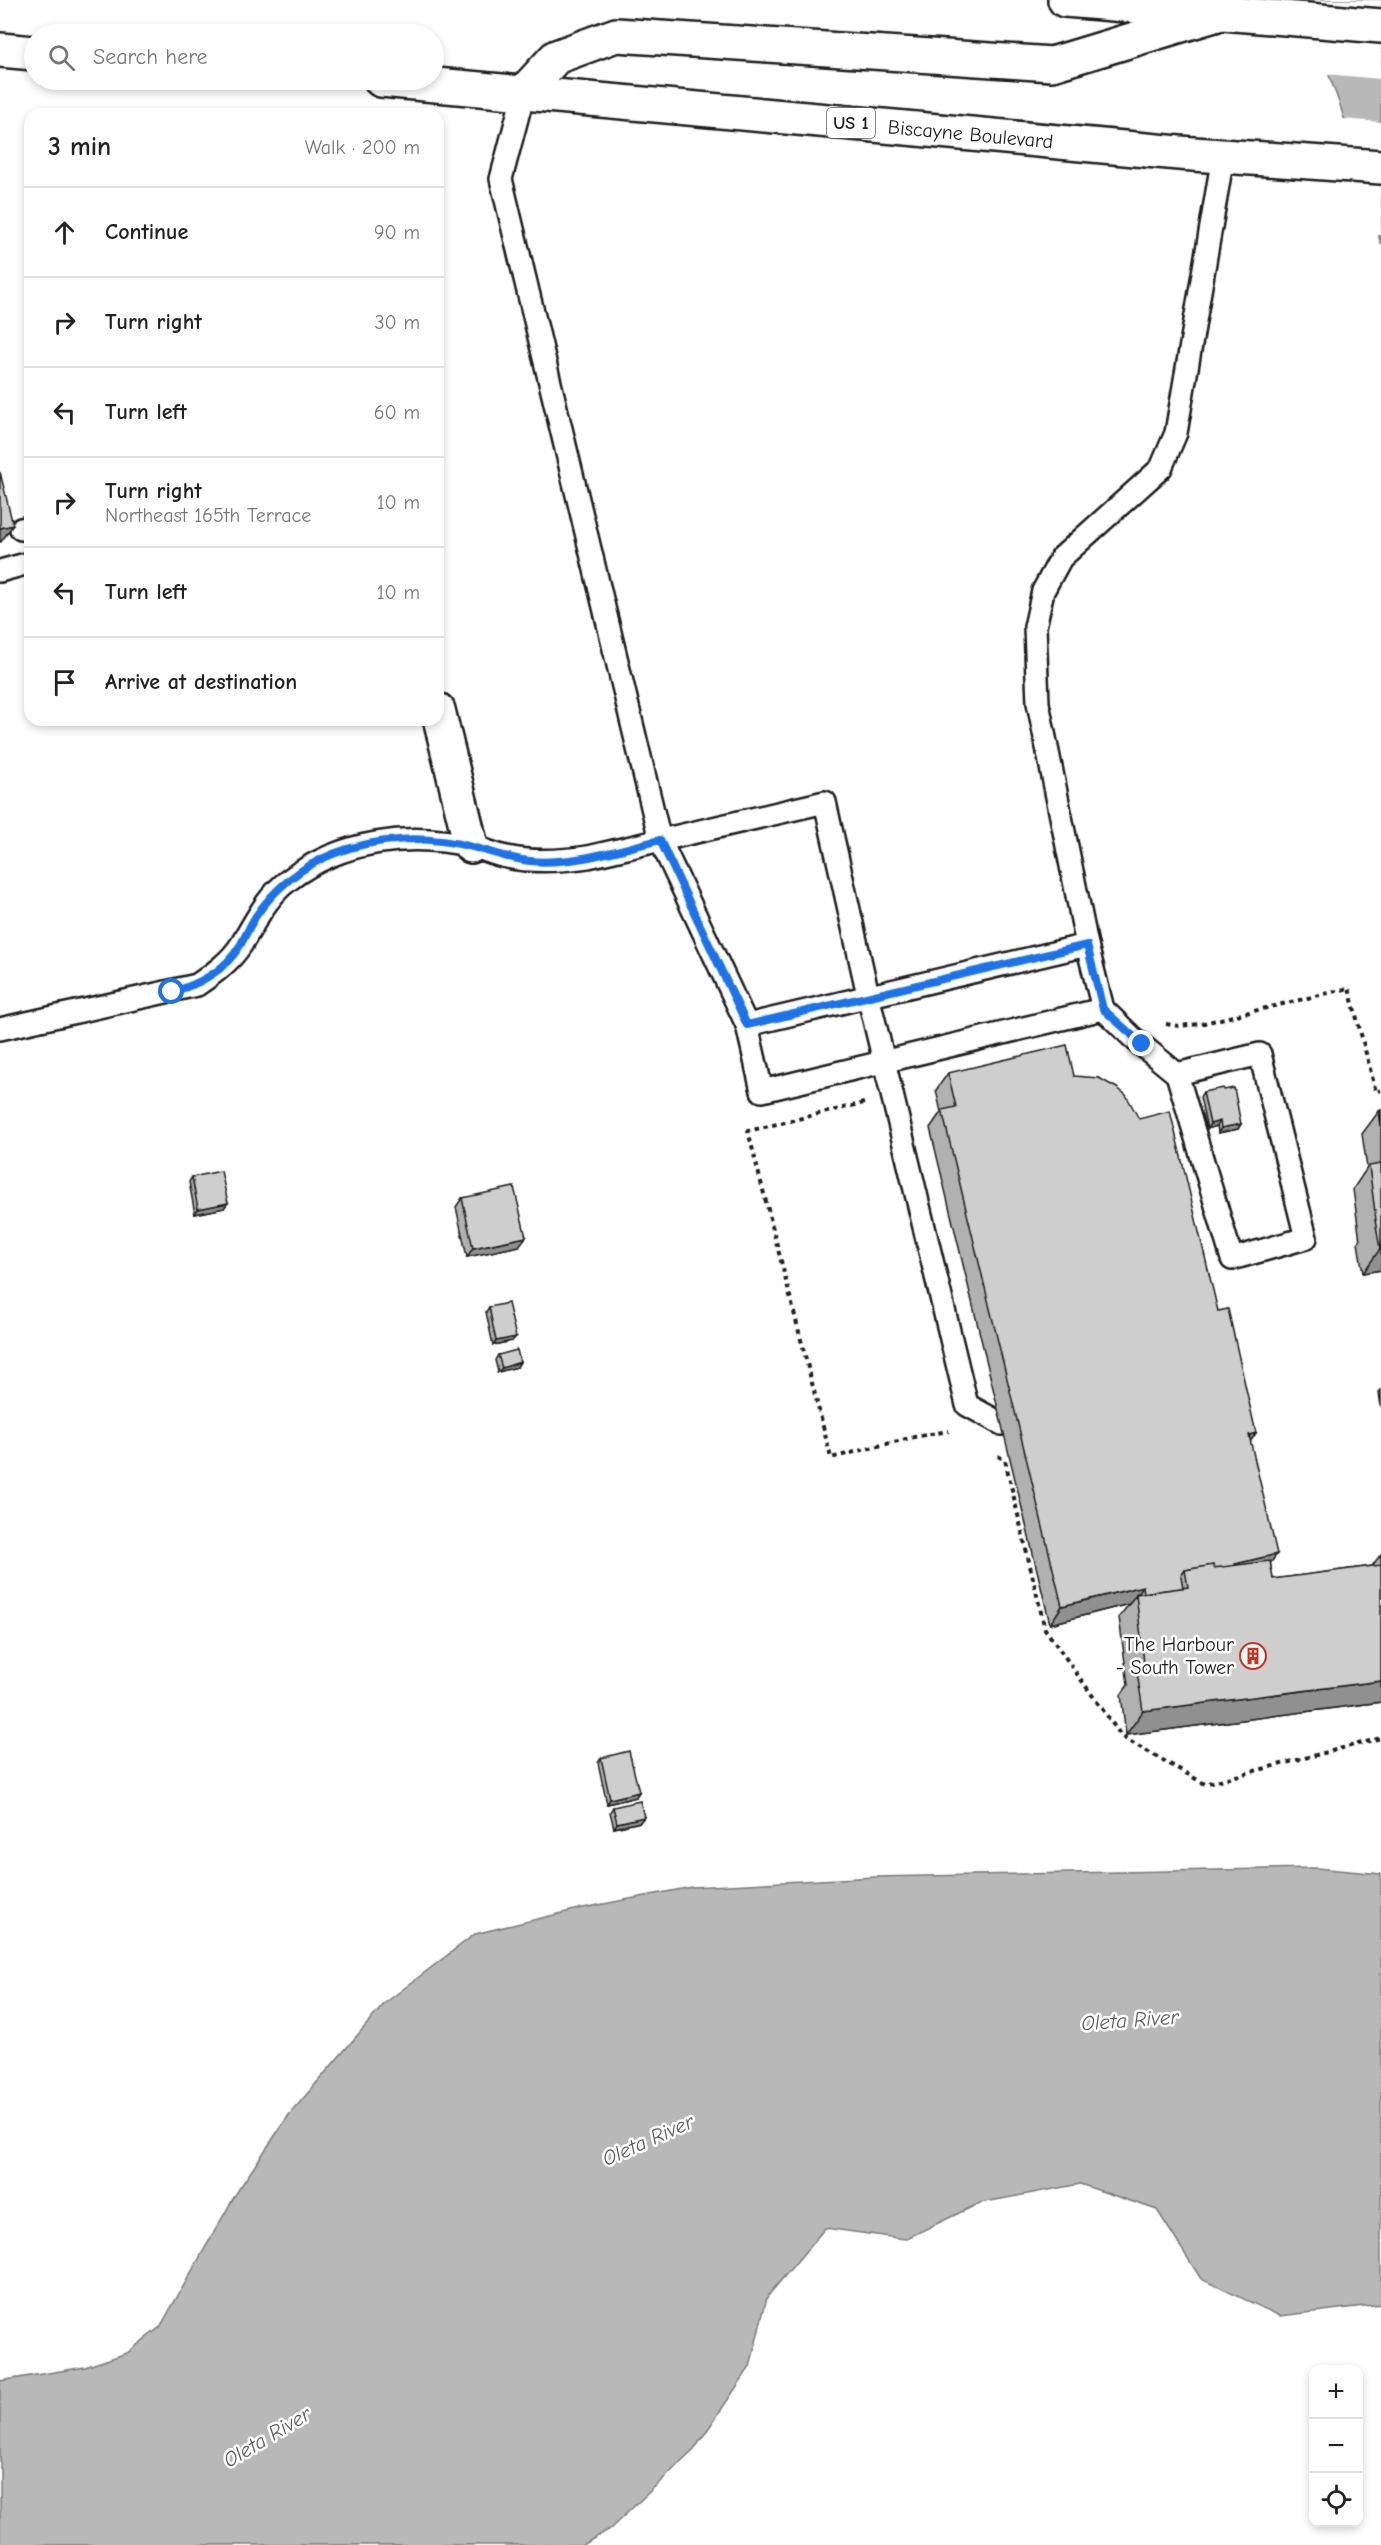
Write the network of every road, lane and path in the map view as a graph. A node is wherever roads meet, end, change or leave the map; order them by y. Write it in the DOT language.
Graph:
graph roads {
  1 [pos="1065,0"];
  2 [pos="1221,13"];
  3 [pos="1381,27"];
  4 [pos="0,50"];
  5 [pos="24,52"];
  6 [pos="444,85"];
  7 [pos="524,92"];
  8 [pos="1223,156"];
  9 [pos="1381,167"];
  10 [pos="24,564"];
  11 [pos="0,571"];
  12 [pos="442,726"];
  13 [pos="660,840"];
  14 [pos="471,846"];
  15 [pos="1087,945"];
  16 [pos="868,995"];
  17 [pos="1103,1009"];
  18 [pos="1157,1020"];
  19 [pos="747,1025"];
  20 [pos="0,1029"];
  21 [pos="885,1062"];
  22 [pos="1177,1074"];
  23 [pos="1381,1090"];
  24 [pos="870,1101"];
  25 [pos="1002,1424"];
  26 [pos="958,1436"];
  27 [pos="996,1455"];
  28 [pos="1381,1738"];
  1 -- 2 [label="main road"];
  2 -- 3 [label="main road"];
  2 -- 7 [label="main road"];
  4 -- 5 [label="main road"];
  6 -- 7 [label="main road, Biscayne Boulevard / US 1"];
  7 -- 8 [label="main road, Biscayne Boulevard / US 1"];
  7 -- 13 [label="lane"];
  8 -- 9 [label="main road, Biscayne Boulevard / US 1"];
  8 -- 15 [label="lane"];
  10 -- 11 [label="lane"];
  12 -- 14 [label="main road"];
  13 -- 14 [label="lane"];
  13 -- 16 [label="lane"];
  13 -- 19 [label="lane"];
  14 -- 20 [label="lane"];
  15 -- 16 [label="lane"];
  15 -- 17 [label="lane"];
  16 -- 19 [label="lane"];
  16 -- 21 [label="lane"];
  17 -- 21 [label="lane"];
  17 -- 22 [label="lane"];
  18 -- 23 [label="path"];
  19 -- 21 [label="lane"];
  21 -- 25 [label="lane"];
  22 -- 22 [label="lane"];
  24 -- 26 [label="path"];
  27 -- 28 [label="path"];
}
